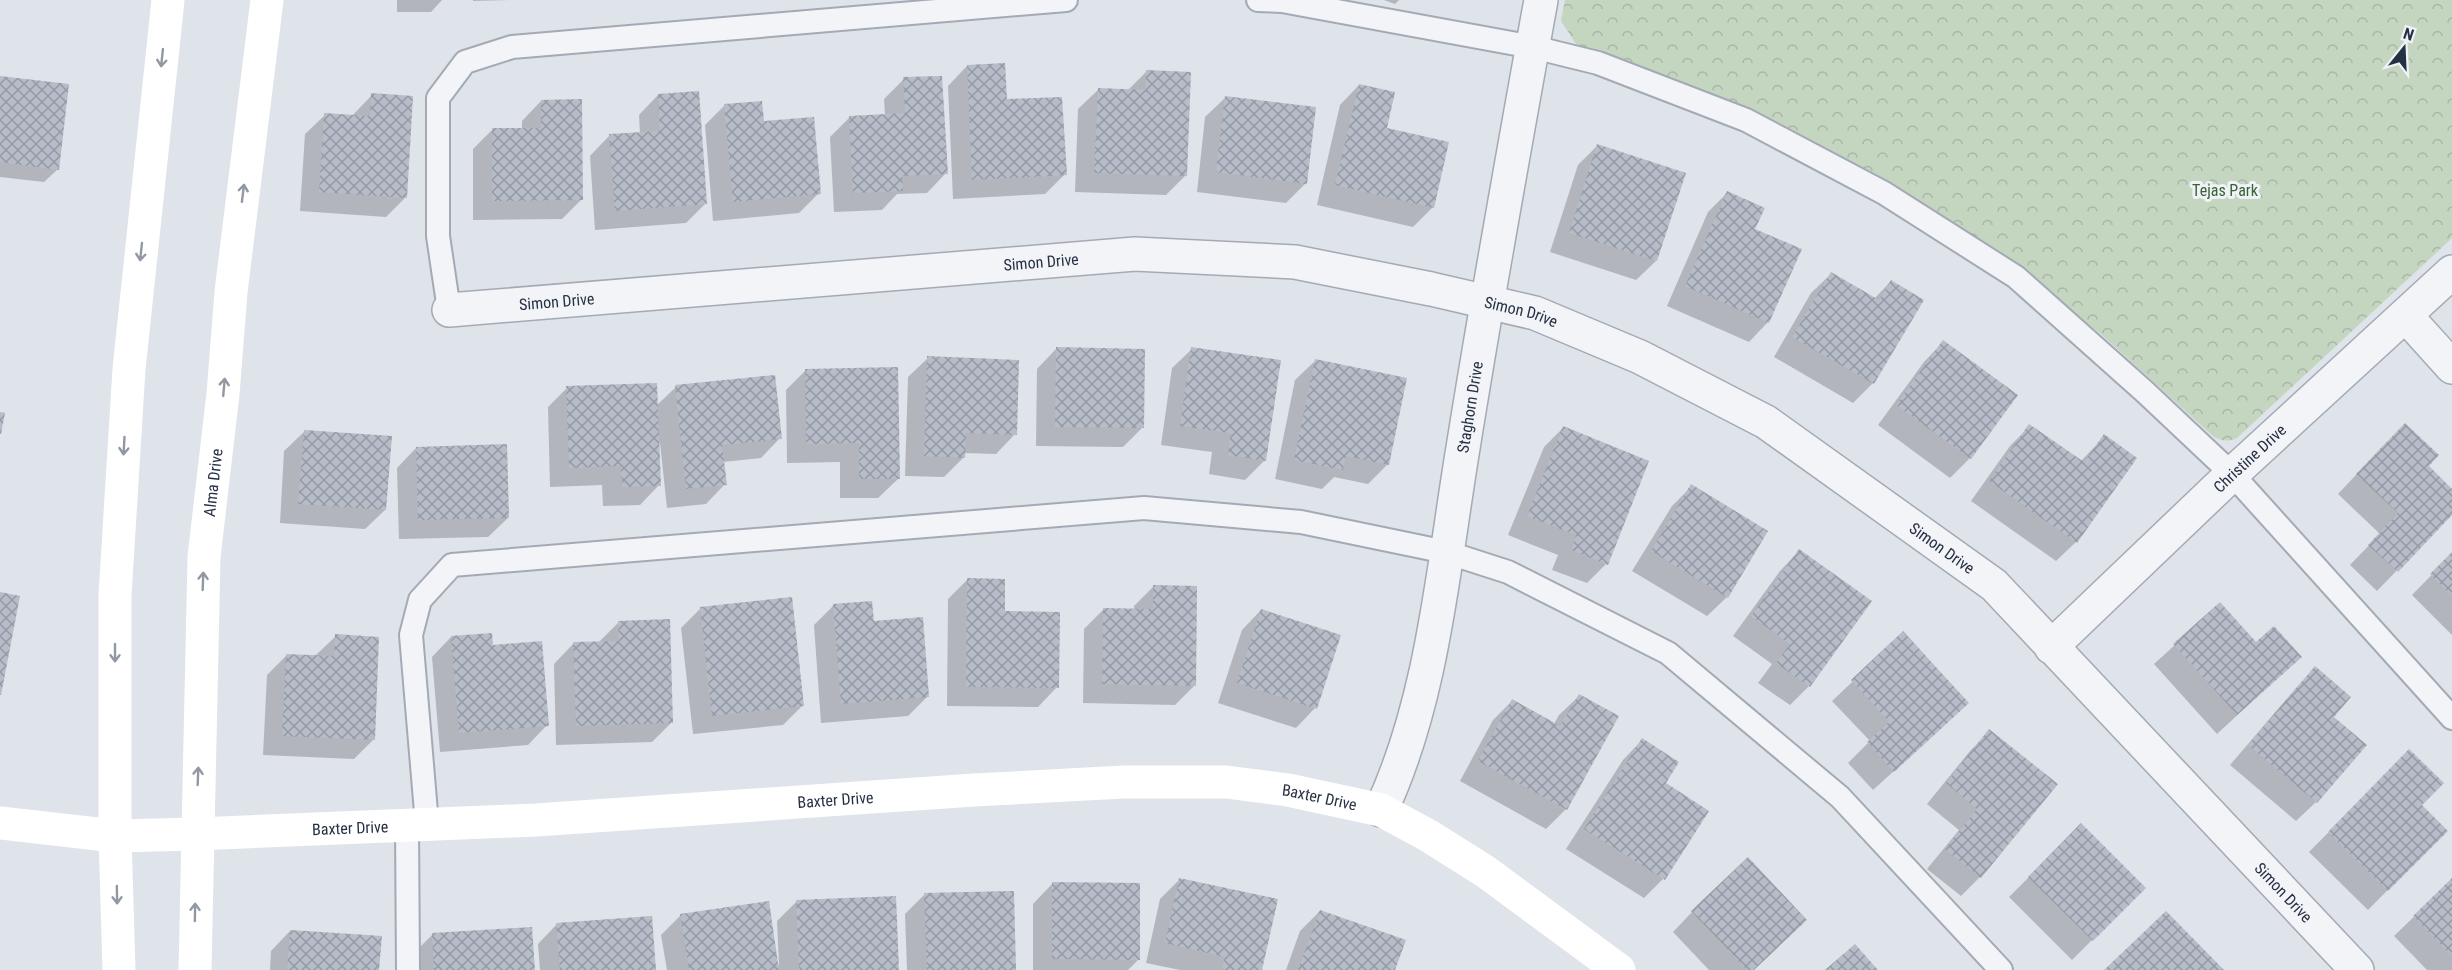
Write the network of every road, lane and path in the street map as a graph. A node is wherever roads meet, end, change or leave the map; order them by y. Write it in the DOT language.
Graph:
graph roads {
  1 [pos="168,0"];
  2 [pos="267,0"];
  3 [pos="1066,0"];
  4 [pos="1258,0"];
  5 [pos="1541,0"];
  6 [pos="1533,47"];
  7 [pos="2452,273"];
  8 [pos="1487,302"];
  9 [pos="449,310"];
  10 [pos="2406,316"];
  11 [pos="2452,367"];
  12 [pos="2232,474"];
  13 [pos="1446,552"];
  14 [pos="2051,647"];
  15 [pos="2452,718"];
  16 [pos="1381,810"];
  17 [pos="0,824"];
  18 [pos="417,825"];
  19 [pos="196,834"];
  20 [pos="115,836"];
  21 [pos="119,970"];
  22 [pos="195,970"];
  23 [pos="408,970"];
  24 [pos="1619,970"];
  25 [pos="2001,970"];
  26 [pos="2357,970"];
  1 -- 20 [label="main road, one-way"];
  19 -- 2 [label="main road, Alma Drive, one-way"];
  3 -- 9 [label="lane"];
  4 -- 6 [label="lane"];
  5 -- 6 [label="street, Staghorn Drive"];
  6 -- 8 [label="street, Staghorn Drive"];
  6 -- 12 [label="lane"];
  7 -- 10 [label="street, Christine Drive"];
  8 -- 9 [label="street, Simon Drive"];
  8 -- 13 [label="street, Staghorn Drive"];
  8 -- 14 [label="street, Simon Drive"];
  10 -- 11 [label="street"];
  10 -- 12 [label="street, Christine Drive"];
  12 -- 14 [label="street, Christine Drive"];
  12 -- 15 [label="lane"];
  13 -- 16 [label="street, Staghorn Drive"];
  13 -- 18 [label="lane"];
  13 -- 25 [label="lane"];
  14 -- 26 [label="street, Simon Drive"];
  16 -- 18 [label="main road, Baxter Drive"];
  16 -- 24 [label="main road, Baxter Drive"];
  17 -- 20 [label="main road, Baxter Drive"];
  18 -- 19 [label="main road, Baxter Drive"];
  18 -- 23 [label="lane"];
  19 -- 20 [label="main road, Baxter Drive"];
  22 -- 19 [label="main road, Alma Drive, one-way"];
  20 -- 21 [label="main road, one-way"];
}
